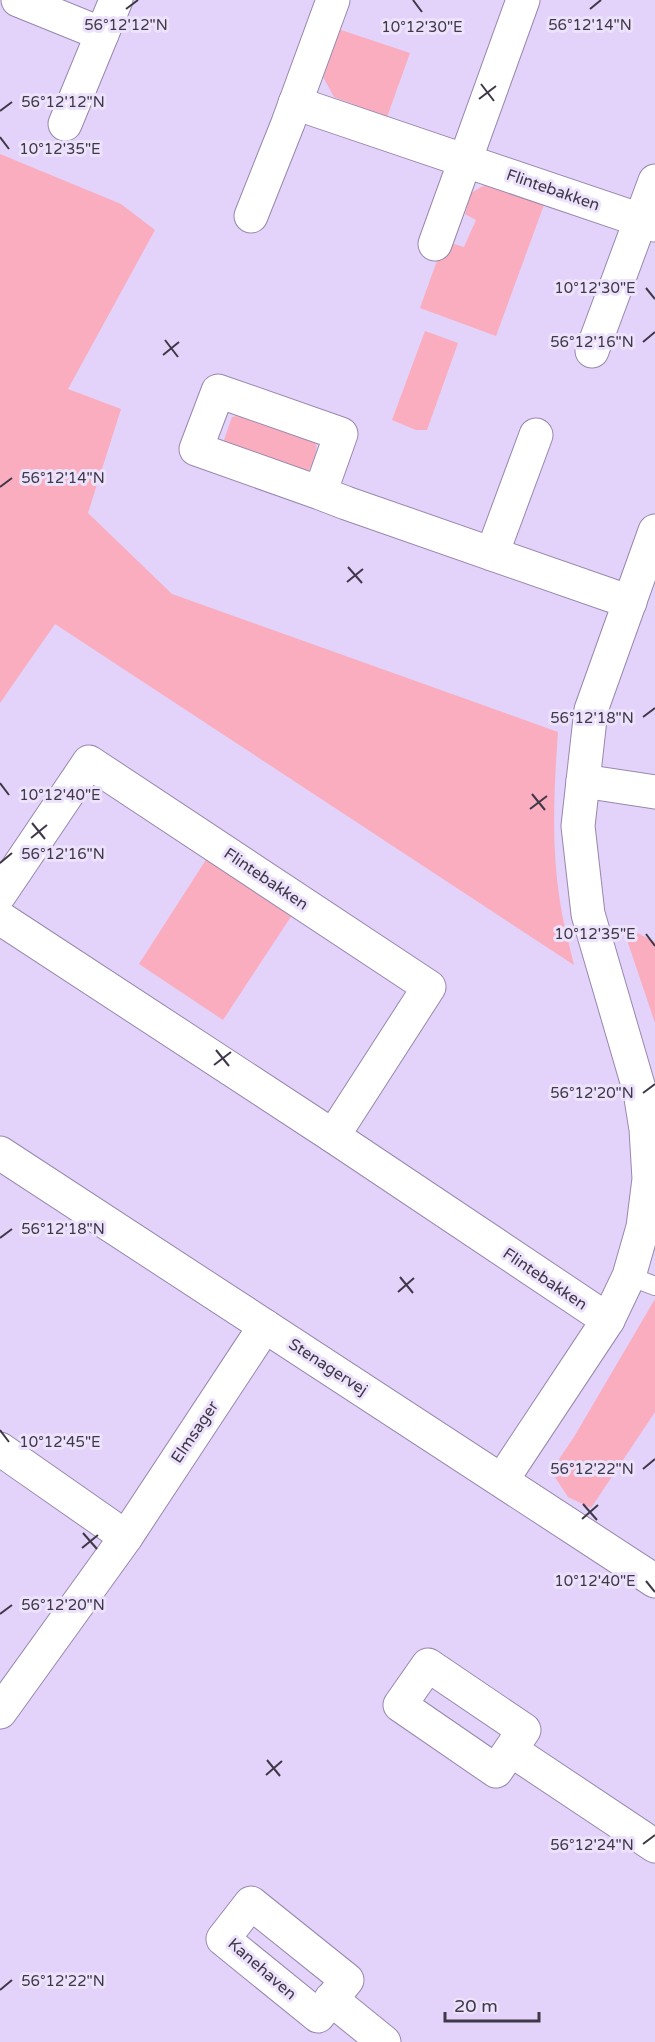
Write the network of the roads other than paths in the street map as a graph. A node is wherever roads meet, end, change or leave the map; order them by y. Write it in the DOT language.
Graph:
graph roads {
  1 [pos="18,0"];
  2 [pos="116,0"];
  3 [pos="333,0"];
  4 [pos="523,0"];
  5 [pos="102,34"];
  6 [pos="295,103"];
  7 [pos="65,124"];
  8 [pos="465,160"];
  9 [pos="655,181"];
  10 [pos="251,216"];
  11 [pos="648,223"];
  12 [pos="435,244"];
  13 [pos="592,351"];
  14 [pos="536,435"];
  15 [pos="320,493"];
  16 [pos="655,531"];
  17 [pos="492,554"];
  18 [pos="630,602"];
  19 [pos="583,781"];
  20 [pos="655,792"];
  21 [pos="0,894"];
  22 [pos="0,918"];
  23 [pos="333,1136"];
  24 [pos="0,1153"];
  25 [pos="642,1281"];
  26 [pos="608,1320"];
  27 [pos="265,1326"];
  28 [pos="0,1449"];
  29 [pos="502,1480"];
  30 [pos="126,1537"];
  31 [pos="655,1581"];
  32 [pos="0,1712"];
  33 [pos="511,1750"];
  34 [pos="655,1846"];
  35 [pos="331,1999"];
  36 [pos="384,2042"];
  1 -- 5 [label="street"];
  2 -- 5 [label="street"];
  3 -- 6 [label="street"];
  4 -- 8 [label="street"];
  5 -- 7 [label="street"];
  6 -- 8 [label="street, Flintebakken"];
  6 -- 10 [label="street"];
  8 -- 11 [label="street, Flintebakken"];
  8 -- 12 [label="street"];
  9 -- 11 [label="street"];
  11 -- 13 [label="street"];
  14 -- 17 [label="street"];
  15 -- 17 [label="street"];
  16 -- 18 [label="street, Flintebakken"];
  17 -- 18 [label="street"];
  18 -- 19 [label="street, Flintebakken"];
  19 -- 20 [label="street"];
  19 -- 25 [label="street, Flintebakken"];
  21 -- 23 [label="street, Flintebakken"];
  22 -- 23 [label="street, Flintebakken"];
  23 -- 26 [label="street, Flintebakken"];
  24 -- 27 [label="street, Stenagervej"];
  25 -- 26 [label="street, Flintebakken"];
  26 -- 29 [label="street, Flintebakken"];
  27 -- 29 [label="street, Stenagervej"];
  27 -- 30 [label="street, Elmsager"];
  28 -- 30 [label="street"];
  29 -- 31 [label="street, Stenagervej"];
  30 -- 32 [label="street, Elmsager"];
  33 -- 34 [label="street"];
  35 -- 36 [label="street"];
}
